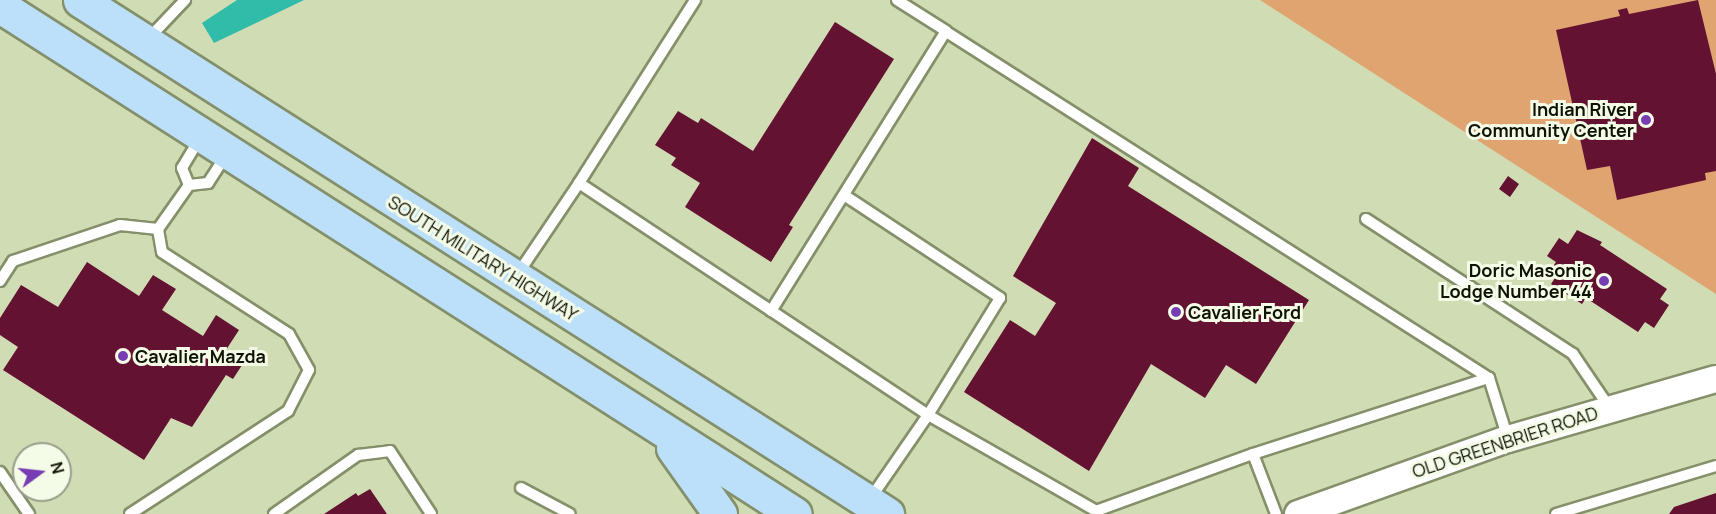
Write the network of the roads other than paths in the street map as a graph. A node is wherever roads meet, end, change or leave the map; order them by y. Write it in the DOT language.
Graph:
graph roads {
  1 [pos="185,0"];
  2 [pos="695,0"];
  3 [pos="897,0"];
  4 [pos="0,6"];
  5 [pos="100,8"];
  6 [pos="945,31"];
  7 [pos="145,41"];
  8 [pos="81,58"];
  9 [pos="215,143"];
  10 [pos="579,183"];
  11 [pos="189,185"];
  12 [pos="844,195"];
  13 [pos="1366,219"];
  14 [pos="158,230"];
  15 [pos="515,278"];
  16 [pos="0,281"];
  17 [pos="771,311"];
  18 [pos="1489,378"];
  19 [pos="1716,379"];
  20 [pos="1609,407"];
  21 [pos="928,416"];
  22 [pos="651,422"];
  23 [pos="1508,439"];
  24 [pos="1253,454"];
  25 [pos="1716,466"];
  26 [pos="0,472"];
  27 [pos="521,488"];
  28 [pos="878,508"];
  29 [pos="1332,508"];
  30 [pos="29,514"];
  31 [pos="130,514"];
  32 [pos="274,514"];
  33 [pos="431,514"];
  34 [pos="570,514"];
  35 [pos="720,514"];
  36 [pos="795,514"];
  37 [pos="1276,514"];
  38 [pos="1298,514"];
  39 [pos="1556,514"];
  1 -- 7 [label="lane"];
  2 -- 10 [label="lane"];
  3 -- 6 [label="lane"];
  4 -- 8 [label="main road"];
  5 -- 7 [label="main road, SOUTH MILITARY HIGHWAY"];
  5 -- 8 [label="main road"];
  6 -- 12 [label="lane"];
  6 -- 18 [label="lane"];
  7 -- 15 [label="main road, SOUTH MILITARY HIGHWAY"];
  8 -- 9 [label="main road"];
  9 -- 11 [label="lane"];
  9 -- 11 [label="lane"];
  9 -- 22 [label="main road"];
  10 -- 15 [label="lane"];
  10 -- 17 [label="lane"];
  11 -- 14 [label="lane"];
  12 -- 17 [label="lane"];
  12 -- 21 [label="lane"];
  13 -- 20 [label="lane"];
  14 -- 16 [label="lane"];
  14 -- 31 [label="lane"];
  15 -- 28 [label="main road, SOUTH MILITARY HIGHWAY"];
  17 -- 21 [label="lane"];
  18 -- 23 [label="lane"];
  18 -- 24 [label="lane"];
  19 -- 20 [label="street, OLD GREENBRIER ROAD"];
  20 -- 23 [label="street, OLD GREENBRIER ROAD"];
  21 -- 24 [label="lane"];
  21 -- 28 [label="lane"];
  22 -- 35 [label="main road"];
  22 -- 36 [label="main road"];
  23 -- 29 [label="street, OLD GREENBRIER ROAD"];
  24 -- 37 [label="lane"];
  25 -- 39 [label="lane"];
  26 -- 30 [label="lane"];
  27 -- 34 [label="lane"];
  29 -- 38 [label="street, OLD GREENBRIER ROAD"];
  32 -- 33 [label="lane"];
}
